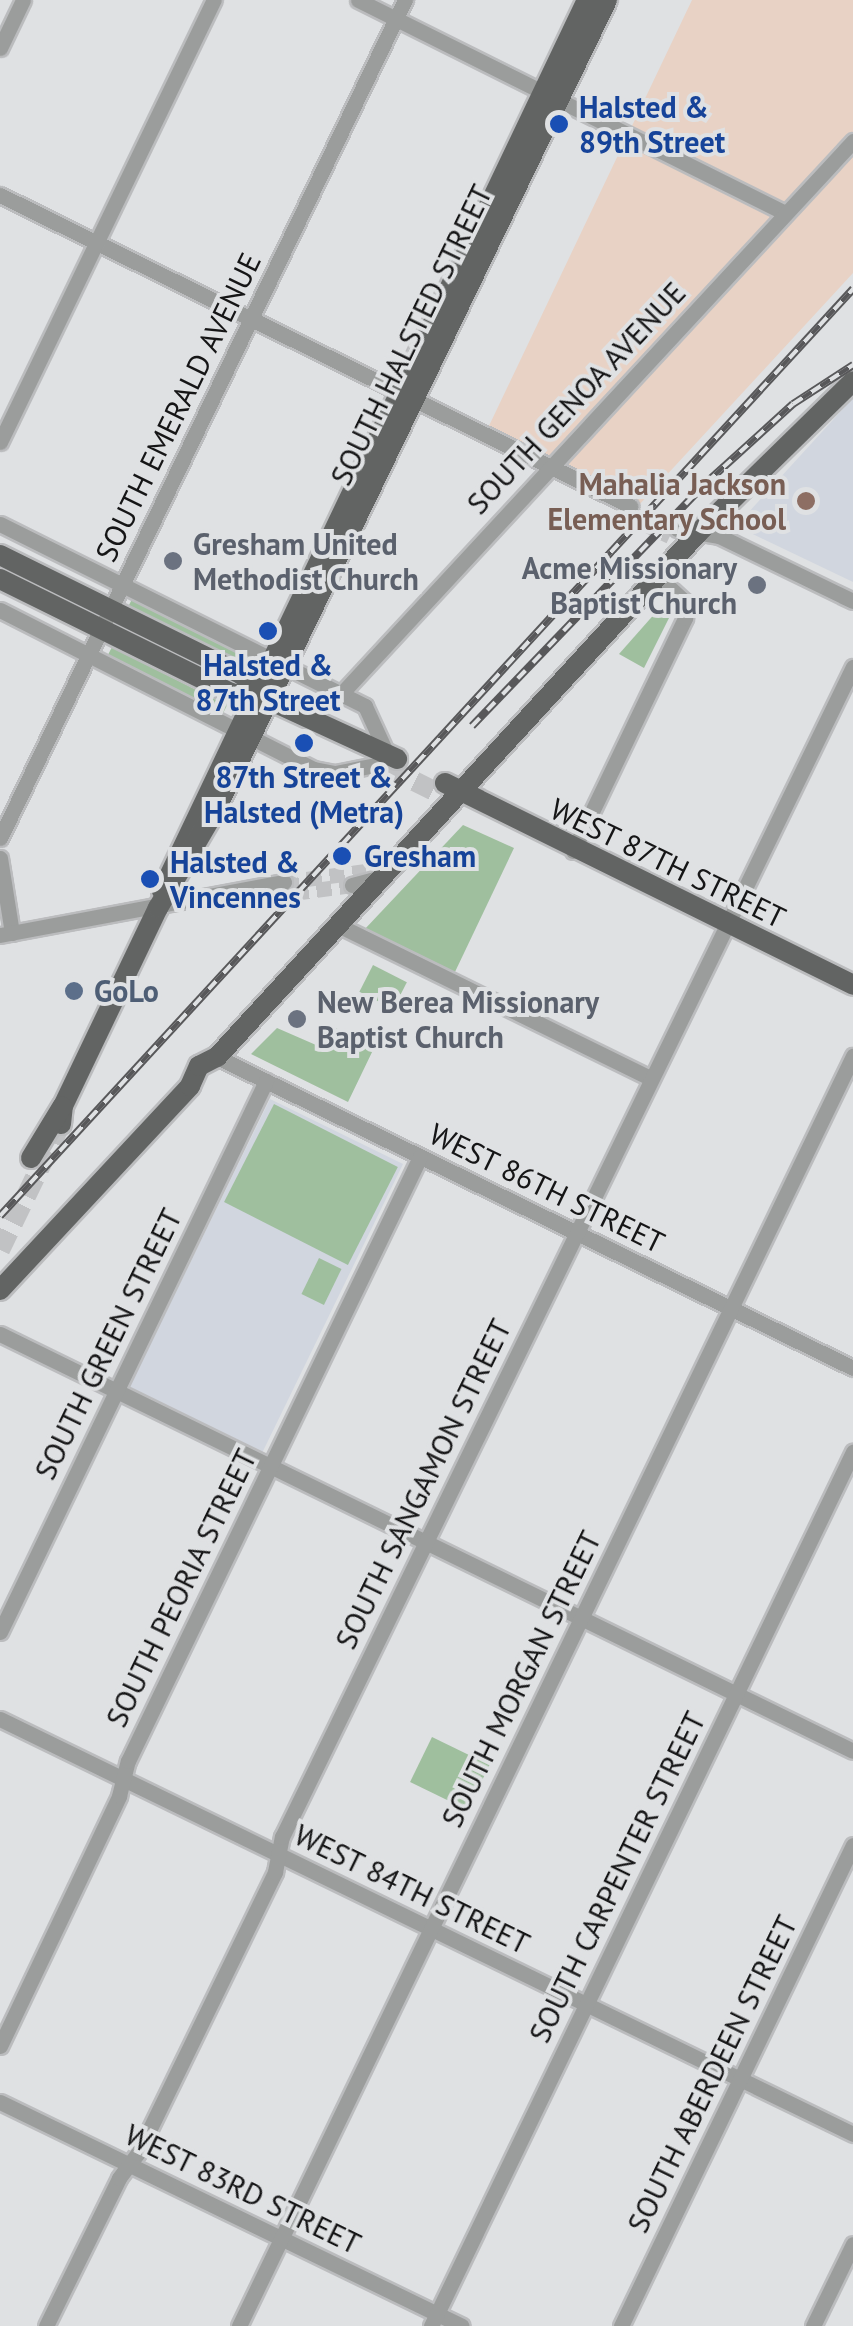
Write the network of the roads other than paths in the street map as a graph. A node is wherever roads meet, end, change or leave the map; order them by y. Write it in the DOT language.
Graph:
graph roads {
  1 [pos="23,0"];
  2 [pos="214,0"];
  3 [pos="358,0"];
  4 [pos="406,0"];
  5 [pos="587,0"];
  6 [pos="607,0"];
  7 [pos="396,19"];
  8 [pos="0,48"];
  9 [pos="550,96"];
  10 [pos="853,141"];
  11 [pos="0,195"];
  12 [pos="784,212"];
  13 [pos="96,243"];
  14 [pos="251,320"];
  15 [pos="853,364"];
  16 [pos="853,381"];
  17 [pos="405,397"];
  18 [pos="813,415"];
  19 [pos="0,442"];
  20 [pos="548,469"];
  21 [pos="622,507"];
  22 [pos="0,524"];
  23 [pos="682,533"];
  24 [pos="0,555"];
  25 [pos="658,577"];
  26 [pos="0,579"];
  27 [pos="122,586"];
  28 [pos="853,601"];
  29 [pos="0,610"];
  30 [pos="106,619"];
  31 [pos="89,655"];
  32 [pos="277,662"];
  33 [pos="853,667"];
  34 [pos="258,694"];
  35 [pos="342,694"];
  36 [pos="243,732"];
  37 [pos="388,761"];
  38 [pos="446,790"];
  39 [pos="0,838"];
  40 [pos="574,850"];
  41 [pos="0,858"];
  42 [pos="374,874"];
  43 [pos="284,882"];
  44 [pos="352,885"];
  45 [pos="248,892"];
  46 [pos="272,896"];
  47 [pos="158,908"];
  48 [pos="727,925"];
  49 [pos="338,926"];
  50 [pos="6,934"];
  51 [pos="853,985"];
  52 [pos="853,1056"];
  53 [pos="217,1057"];
  54 [pos="651,1078"];
  55 [pos="266,1081"];
  56 [pos="420,1156"];
  57 [pos="31,1158"];
  58 [pos="576,1233"];
  59 [pos="0,1290"];
  60 [pos="731,1309"];
  61 [pos="0,1334"];
  62 [pos="853,1368"];
  63 [pos="116,1390"];
  64 [pos="853,1452"];
  65 [pos="270,1466"];
  66 [pos="426,1542"];
  67 [pos="582,1618"];
  68 [pos="0,1632"];
  69 [pos="736,1694"];
  70 [pos="0,1719"];
  71 [pos="853,1752"];
  72 [pos="124,1779"];
  73 [pos="853,1845"];
  74 [pos="278,1854"];
  75 [pos="431,1929"];
  76 [pos="586,2004"];
  77 [pos="0,2046"];
  78 [pos="740,2079"];
  79 [pos="0,2102"];
  80 [pos="853,2134"];
  81 [pos="129,2165"];
  82 [pos="282,2239"];
  83 [pos="853,2244"];
  84 [pos="434,2320"];
  85 [pos="46,2326"];
  86 [pos="239,2326"];
  87 [pos="462,2326"];
  88 [pos="621,2326"];
  89 [pos="813,2326"];
  1 -- 8 [label="street"];
  2 -- 13 [label="street"];
  3 -- 7 [label="street"];
  4 -- 7 [label="street, SOUTH EMERALD AVENUE"];
  5 -- 9 [label="main road, SOUTH HALSTED STREET"];
  6 -- 9 [label="main road, SOUTH HALSTED STREET"];
  7 -- 9 [label="street"];
  7 -- 14 [label="street, SOUTH EMERALD AVENUE"];
  9 -- 12 [label="street"];
  9 -- 17 [label="main road, SOUTH HALSTED STREET"];
  10 -- 12 [label="street, SOUTH GENOA AVENUE"];
  11 -- 13 [label="street"];
  12 -- 20 [label="street, SOUTH GENOA AVENUE"];
  13 -- 14 [label="street"];
  13 -- 19 [label="street"];
  14 -- 17 [label="street"];
  14 -- 27 [label="street, SOUTH EMERALD AVENUE"];
  15 -- 18 [label="main road"];
  16 -- 18 [label="main road"];
  17 -- 20 [label="street"];
  17 -- 32 [label="main road, SOUTH HALSTED STREET"];
  18 -- 23 [label="main road"];
  20 -- 21 [label="street"];
  20 -- 35 [label="street, SOUTH GENOA AVENUE"];
  22 -- 27 [label="street"];
  23 -- 25 [label="main road"];
  23 -- 28 [label="street"];
  24 -- 30 [label="main road"];
  25 -- 38 [label="main road"];
  25 -- 40 [label="street"];
  26 -- 30 [label="main road"];
  27 -- 30 [label="street, SOUTH EMERALD AVENUE"];
  27 -- 32 [label="street"];
  29 -- 31 [label="street"];
  30 -- 31 [label="street, SOUTH EMERALD AVENUE"];
  30 -- 34 [label="main road"];
  31 -- 36 [label="street"];
  31 -- 39 [label="street, SOUTH EMERALD AVENUE"];
  32 -- 34 [label="main road, SOUTH HALSTED STREET"];
  32 -- 35 [label="street"];
  33 -- 48 [label="street, SOUTH SANGAMON STREET"];
  34 -- 36 [label="main road, SOUTH HALSTED STREET"];
  34 -- 37 [label="main road"];
  35 -- 37 [label="street"];
  36 -- 37 [label="street"];
  36 -- 47 [label="main road, SOUTH HALSTED STREET"];
  38 -- 40 [label="main road, WEST 87TH STREET"];
  38 -- 42 [label="main road"];
  40 -- 48 [label="main road, WEST 87TH STREET"];
  41 -- 50 [label="street"];
  42 -- 44 [label="street"];
  42 -- 49 [label="main road"];
  43 -- 45 [label="street"];
  45 -- 46 [label="street"];
  45 -- 47 [label="street"];
  47 -- 50 [label="street"];
  47 -- 57 [label="main road, SOUTH HALSTED STREET"];
  48 -- 51 [label="main road, WEST 87TH STREET"];
  48 -- 54 [label="street, SOUTH SANGAMON STREET"];
  49 -- 53 [label="main road"];
  49 -- 54 [label="street"];
  52 -- 60 [label="street, SOUTH MORGAN STREET"];
  53 -- 55 [label="street, WEST 86TH STREET"];
  53 -- 59 [label="main road"];
  54 -- 58 [label="street, SOUTH SANGAMON STREET"];
  55 -- 56 [label="street, WEST 86TH STREET"];
  55 -- 63 [label="street, SOUTH GREEN STREET"];
  56 -- 58 [label="street, WEST 86TH STREET"];
  56 -- 65 [label="street, SOUTH PEORIA STREET"];
  58 -- 60 [label="street, WEST 86TH STREET"];
  58 -- 66 [label="street, SOUTH SANGAMON STREET"];
  60 -- 62 [label="street, WEST 86TH STREET"];
  60 -- 67 [label="street, SOUTH MORGAN STREET"];
  61 -- 63 [label="street"];
  63 -- 65 [label="street"];
  63 -- 68 [label="street, SOUTH GREEN STREET"];
  64 -- 69 [label="street, SOUTH CARPENTER STREET"];
  65 -- 66 [label="street"];
  65 -- 72 [label="street, SOUTH PEORIA STREET"];
  66 -- 67 [label="street"];
  66 -- 74 [label="street, SOUTH SANGAMON STREET"];
  67 -- 69 [label="street"];
  67 -- 75 [label="street, SOUTH MORGAN STREET"];
  69 -- 71 [label="street"];
  69 -- 76 [label="street, SOUTH CARPENTER STREET"];
  70 -- 72 [label="street, WEST 84TH STREET"];
  72 -- 74 [label="street, WEST 84TH STREET"];
  72 -- 77 [label="street, SOUTH PEORIA STREET"];
  73 -- 78 [label="street, SOUTH ABERDEEN STREET"];
  74 -- 75 [label="street, WEST 84TH STREET"];
  74 -- 81 [label="street, SOUTH SANGAMON STREET"];
  75 -- 76 [label="street, WEST 84TH STREET"];
  75 -- 82 [label="street, SOUTH MORGAN STREET"];
  76 -- 78 [label="street, WEST 84TH STREET"];
  76 -- 84 [label="street, SOUTH CARPENTER STREET"];
  78 -- 80 [label="street, WEST 84TH STREET"];
  78 -- 88 [label="street, SOUTH ABERDEEN STREET"];
  79 -- 81 [label="street, WEST 83RD STREET"];
  81 -- 82 [label="street, WEST 83RD STREET"];
  81 -- 85 [label="street, SOUTH SANGAMON STREET"];
  82 -- 84 [label="street, WEST 83RD STREET"];
  82 -- 86 [label="street, SOUTH MORGAN STREET"];
  83 -- 89 [label="street"];
  84 -- 87 [label="street, WEST 83RD STREET"];
}
